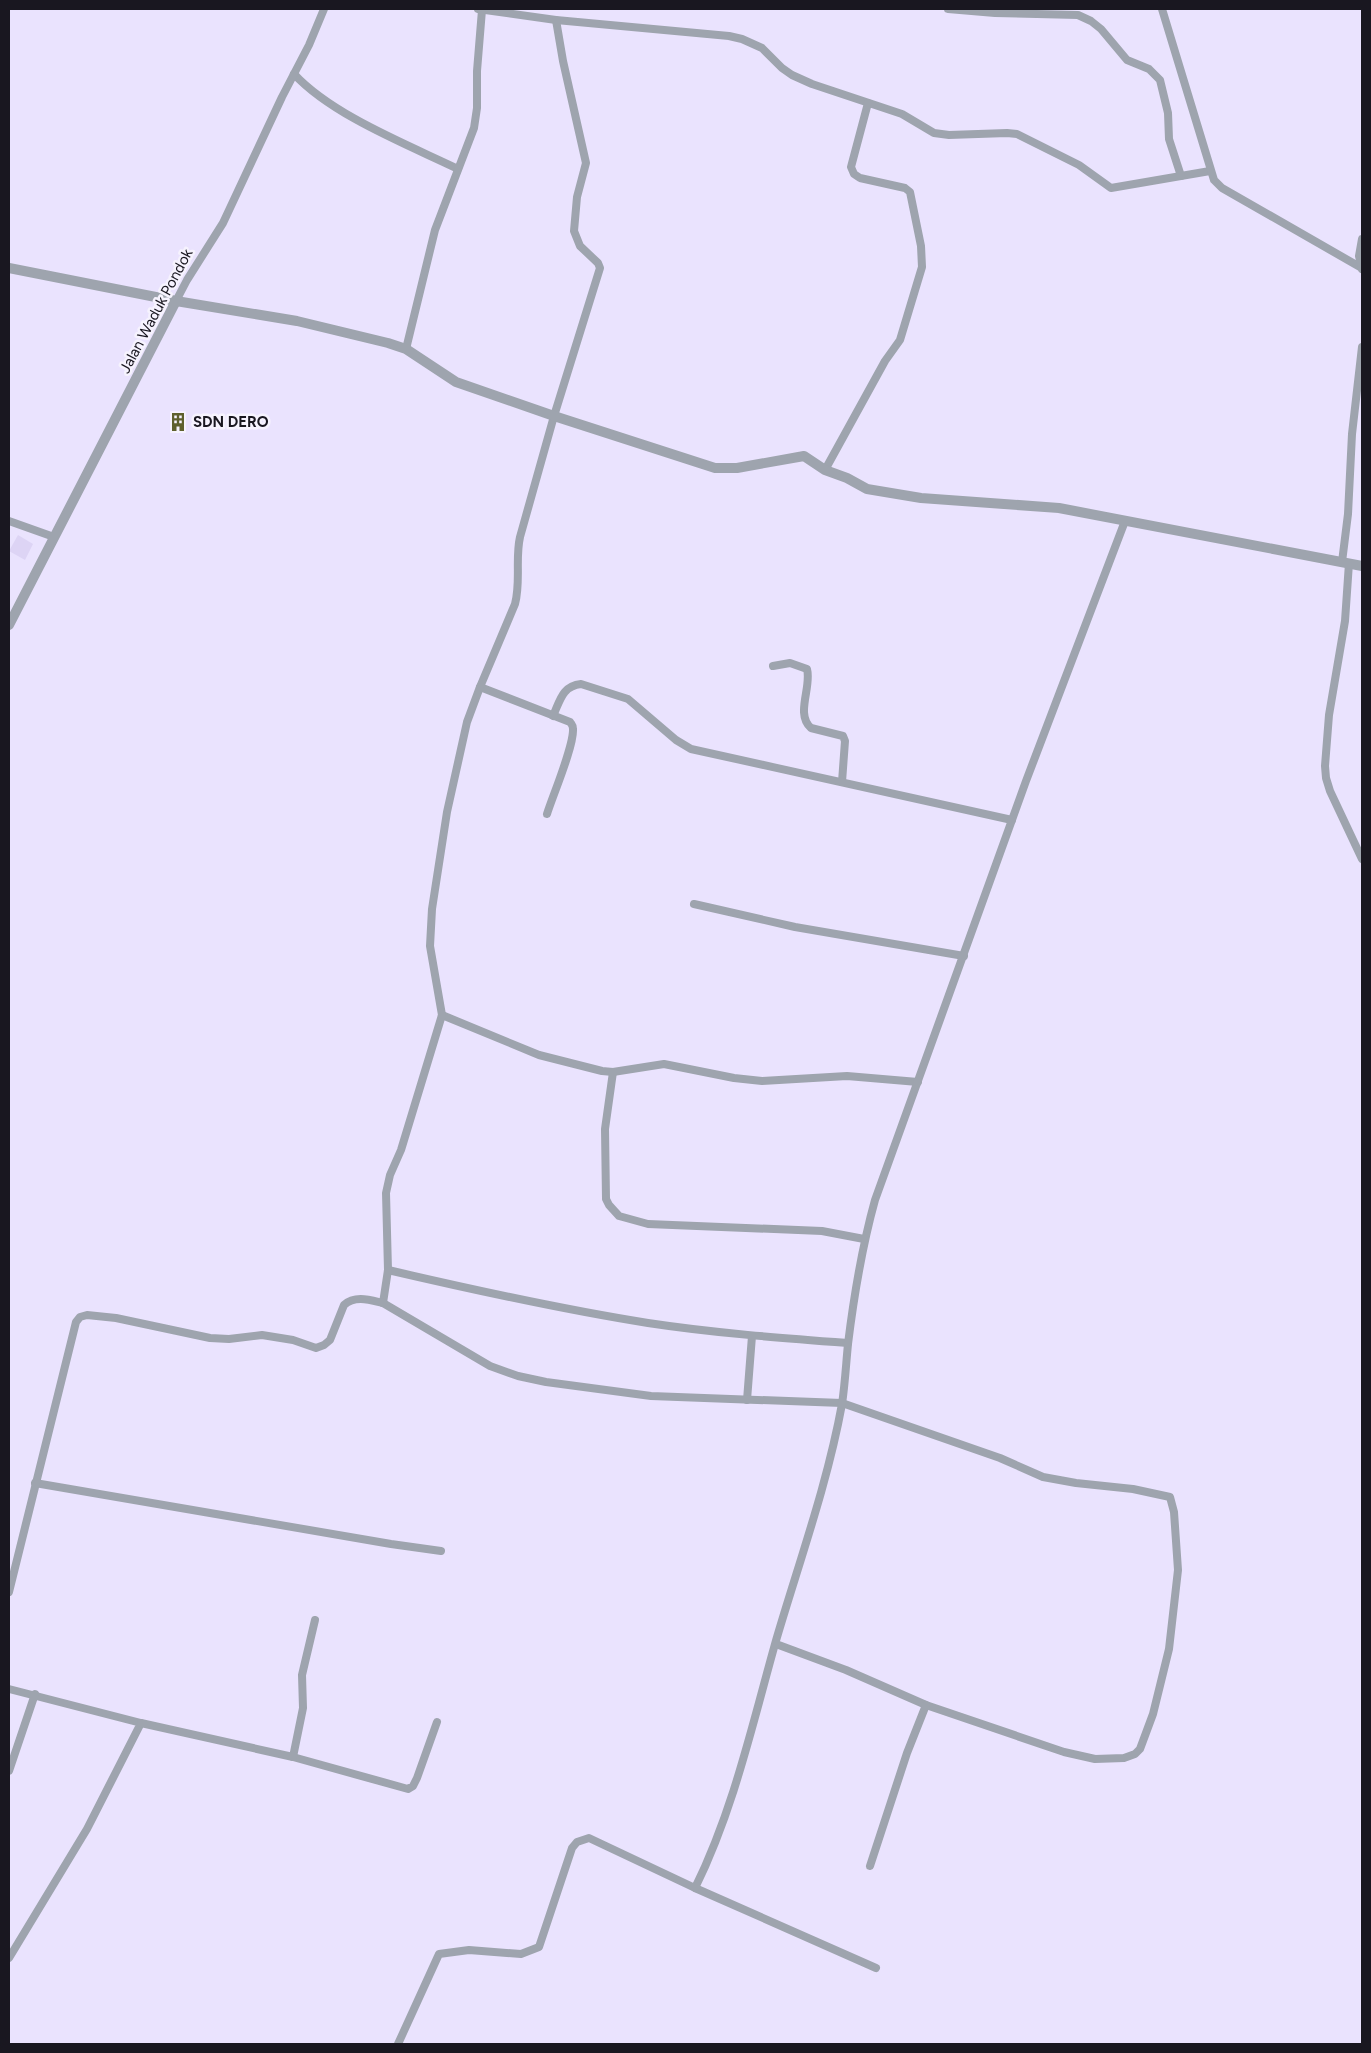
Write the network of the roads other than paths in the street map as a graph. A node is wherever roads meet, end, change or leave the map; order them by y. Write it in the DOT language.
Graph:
graph roads {
  1 [pos="324,9"];
  2 [pos="480,9"];
  3 [pos="948,9"];
  4 [pos="1162,9"];
  5 [pos="556,20"];
  6 [pos="294,74"];
  7 [pos="868,103"];
  8 [pos="458,168"];
  9 [pos="1210,171"];
  10 [pos="1182,176"];
  11 [pos="1362,239"];
  12 [pos="9,268"];
  13 [pos="1361,269"];
  14 [pos="176,301"];
  15 [pos="1362,347"];
  16 [pos="406,349"];
  17 [pos="1359,388"];
  18 [pos="554,416"];
  19 [pos="825,470"];
  20 [pos="9,521"];
  21 [pos="1125,521"];
  22 [pos="54,537"];
  23 [pos="1346,562"];
  24 [pos="1362,566"];
  25 [pos="12,611"];
  26 [pos="9,625"];
  27 [pos="773,666"];
  28 [pos="480,687"];
  29 [pos="554,716"];
  30 [pos="842,782"];
  31 [pos="547,814"];
  32 [pos="1012,820"];
  33 [pos="1362,859"];
  34 [pos="694,904"];
  35 [pos="964,956"];
  36 [pos="442,1015"];
  37 [pos="613,1072"];
  38 [pos="918,1082"];
  39 [pos="864,1239"];
  40 [pos="388,1270"];
  41 [pos="383,1303"];
  42 [pos="752,1336"];
  43 [pos="848,1343"];
  44 [pos="747,1400"];
  45 [pos="842,1403"];
  46 [pos="35,1484"];
  47 [pos="441,1550"];
  48 [pos="9,1592"];
  49 [pos="315,1620"];
  50 [pos="776,1644"];
  51 [pos="9,1689"];
  52 [pos="35,1694"];
  53 [pos="926,1704"];
  54 [pos="437,1722"];
  55 [pos="140,1723"];
  56 [pos="293,1758"];
  57 [pos="9,1771"];
  58 [pos="870,1866"];
  59 [pos="695,1888"];
  60 [pos="9,1958"];
  61 [pos="876,1968"];
  62 [pos="398,2044"];
  1 -- 6 [label="street, Jalan Waduk Pondok"];
  2 -- 5 [label="street"];
  2 -- 8 [label="street"];
  3 -- 10 [label="street"];
  4 -- 9 [label="street"];
  5 -- 7 [label="street"];
  5 -- 18 [label="street"];
  6 -- 8 [label="street"];
  6 -- 14 [label="street, Jalan Waduk Pondok"];
  7 -- 10 [label="street"];
  7 -- 19 [label="street"];
  8 -- 16 [label="street"];
  9 -- 10 [label="street"];
  9 -- 13 [label="street"];
  11 -- 13 [label="street"];
  12 -- 14 [label="street"];
  14 -- 16 [label="street"];
  14 -- 22 [label="street, Jalan Waduk Pondok"];
  15 -- 17 [label="street"];
  16 -- 18 [label="street"];
  17 -- 23 [label="street"];
  18 -- 19 [label="street"];
  18 -- 28 [label="street"];
  19 -- 21 [label="street"];
  20 -- 22 [label="street"];
  21 -- 23 [label="street"];
  21 -- 32 [label="street"];
  22 -- 25 [label="street, Jalan Waduk Pondok"];
  23 -- 24 [label="street"];
  23 -- 33 [label="street"];
  25 -- 26 [label="street, Jalan Waduk Pondok"];
  27 -- 30 [label="street"];
  28 -- 29 [label="street"];
  28 -- 36 [label="street"];
  29 -- 30 [label="street"];
  29 -- 31 [label="street"];
  30 -- 32 [label="street"];
  32 -- 35 [label="street"];
  34 -- 35 [label="street"];
  35 -- 38 [label="street"];
  36 -- 37 [label="street"];
  36 -- 40 [label="street"];
  37 -- 38 [label="street"];
  37 -- 39 [label="street"];
  38 -- 39 [label="street"];
  39 -- 43 [label="street"];
  40 -- 41 [label="street"];
  40 -- 42 [label="street"];
  41 -- 44 [label="street"];
  41 -- 46 [label="street"];
  42 -- 43 [label="street"];
  42 -- 44 [label="street"];
  43 -- 45 [label="street"];
  44 -- 45 [label="street"];
  45 -- 50 [label="street"];
  45 -- 53 [label="street"];
  46 -- 47 [label="street"];
  46 -- 48 [label="street"];
  49 -- 56 [label="street"];
  50 -- 53 [label="street"];
  50 -- 59 [label="street"];
  51 -- 52 [label="street"];
  52 -- 55 [label="street"];
  52 -- 57 [label="street"];
  53 -- 58 [label="street"];
  54 -- 56 [label="street"];
  55 -- 56 [label="street"];
  55 -- 60 [label="street"];
  59 -- 61 [label="street"];
  59 -- 62 [label="street"];
}
